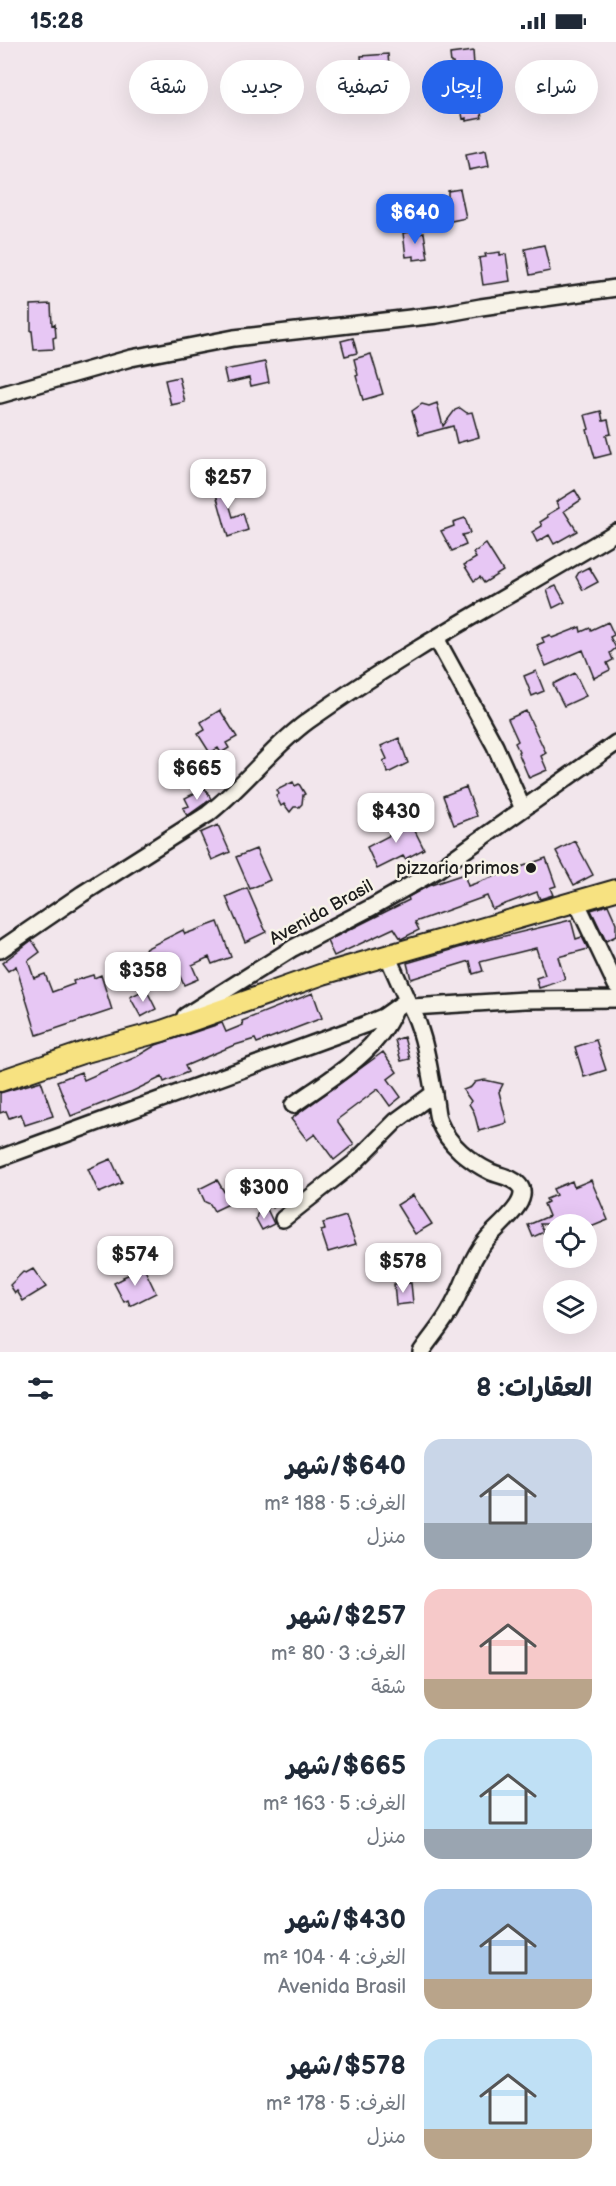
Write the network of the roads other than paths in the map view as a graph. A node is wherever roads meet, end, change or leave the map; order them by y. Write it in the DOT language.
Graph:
graph roads {
  1 [pos="616,288"];
  2 [pos="0,395"];
  3 [pos="616,532"];
  4 [pos="436,638"];
  5 [pos="616,743"];
  6 [pos="523,809"];
  7 [pos="616,890"];
  8 [pos="576,901"];
  9 [pos="0,950"];
  10 [pos="387,955"];
  11 [pos="616,985"];
  12 [pos="616,999"];
  13 [pos="409,1003"];
  14 [pos="395,1010"];
  15 [pos="162,1031"];
  16 [pos="0,1081"];
  17 [pos="434,1093"];
  18 [pos="293,1106"];
  19 [pos="0,1158"];
  20 [pos="283,1219"];
  21 [pos="421,1352"];
  1 -- 2 [label="street"];
  3 -- 4 [label="street"];
  4 -- 6 [label="street"];
  4 -- 9 [label="street"];
  5 -- 6 [label="street, Avenida Brasil"];
  6 -- 15 [label="street, Avenida Brasil"];
  7 -- 8 [label="main road"];
  8 -- 10 [label="main road"];
  8 -- 11 [label="street"];
  10 -- 13 [label="street"];
  10 -- 15 [label="main road"];
  12 -- 13 [label="street"];
  13 -- 14 [label="street"];
  13 -- 17 [label="street"];
  14 -- 18 [label="street"];
  14 -- 19 [label="street"];
  15 -- 16 [label="main road"];
  17 -- 20 [label="street"];
  17 -- 21 [label="street"];
}
